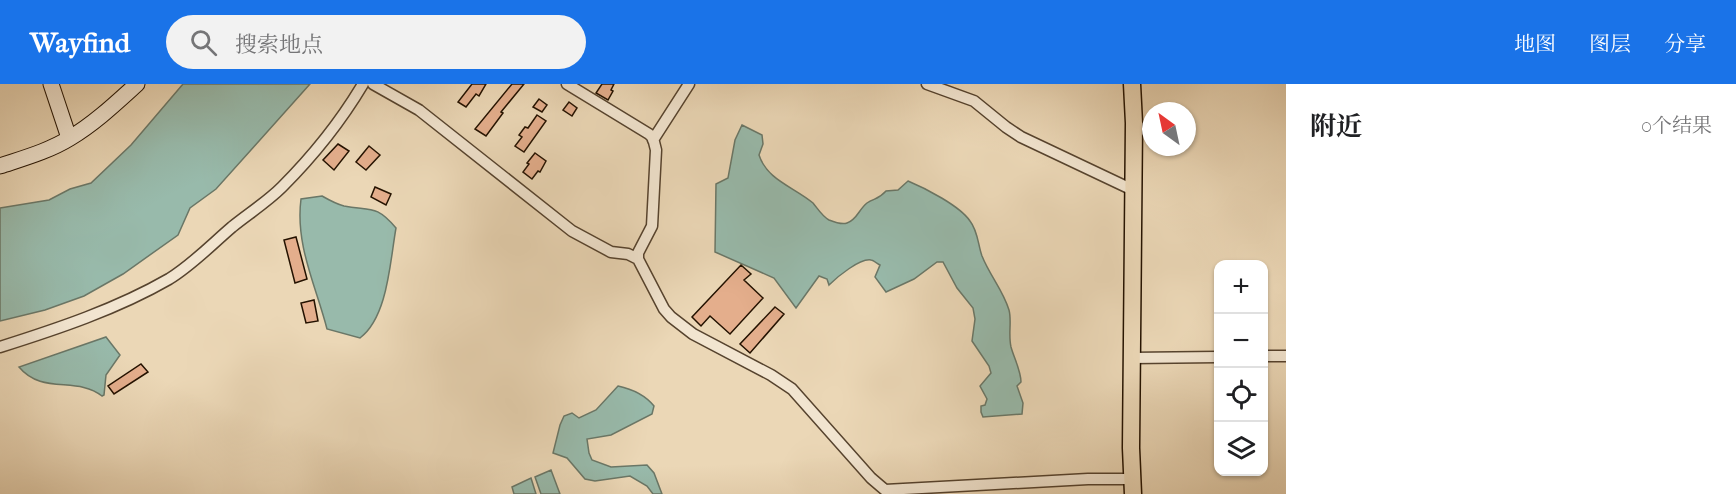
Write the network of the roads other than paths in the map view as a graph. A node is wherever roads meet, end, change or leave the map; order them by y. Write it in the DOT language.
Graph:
graph roads {
  1 [pos="51,84"];
  2 [pos="137,84"];
  3 [pos="363,84"];
  4 [pos="374,84"];
  5 [pos="567,84"];
  6 [pos="689,84"];
  7 [pos="927,84"];
  8 [pos="1132,84"];
  9 [pos="69,138"];
  10 [pos="653,140"];
  11 [pos="0,166"];
  12 [pos="1133,190"];
  13 [pos="638,259"];
  14 [pos="0,347"];
  15 [pos="1268,356"];
  16 [pos="1286,356"];
  17 [pos="1214,357"];
  18 [pos="1132,358"];
  19 [pos="1132,486"];
  1 -- 9 [label="street"];
  2 -- 9 [label="street"];
  3 -- 14 [label="street"];
  4 -- 13 [label="street"];
  5 -- 10 [label="street"];
  6 -- 10 [label="street"];
  7 -- 12 [label="street"];
  8 -- 12 [label="main road"];
  9 -- 11 [label="street"];
  10 -- 13 [label="street"];
  12 -- 18 [label="main road"];
  13 -- 19 [label="street"];
  15 -- 16 [label="street"];
  17 -- 18 [label="street"];
  18 -- 19 [label="main road"];
}
